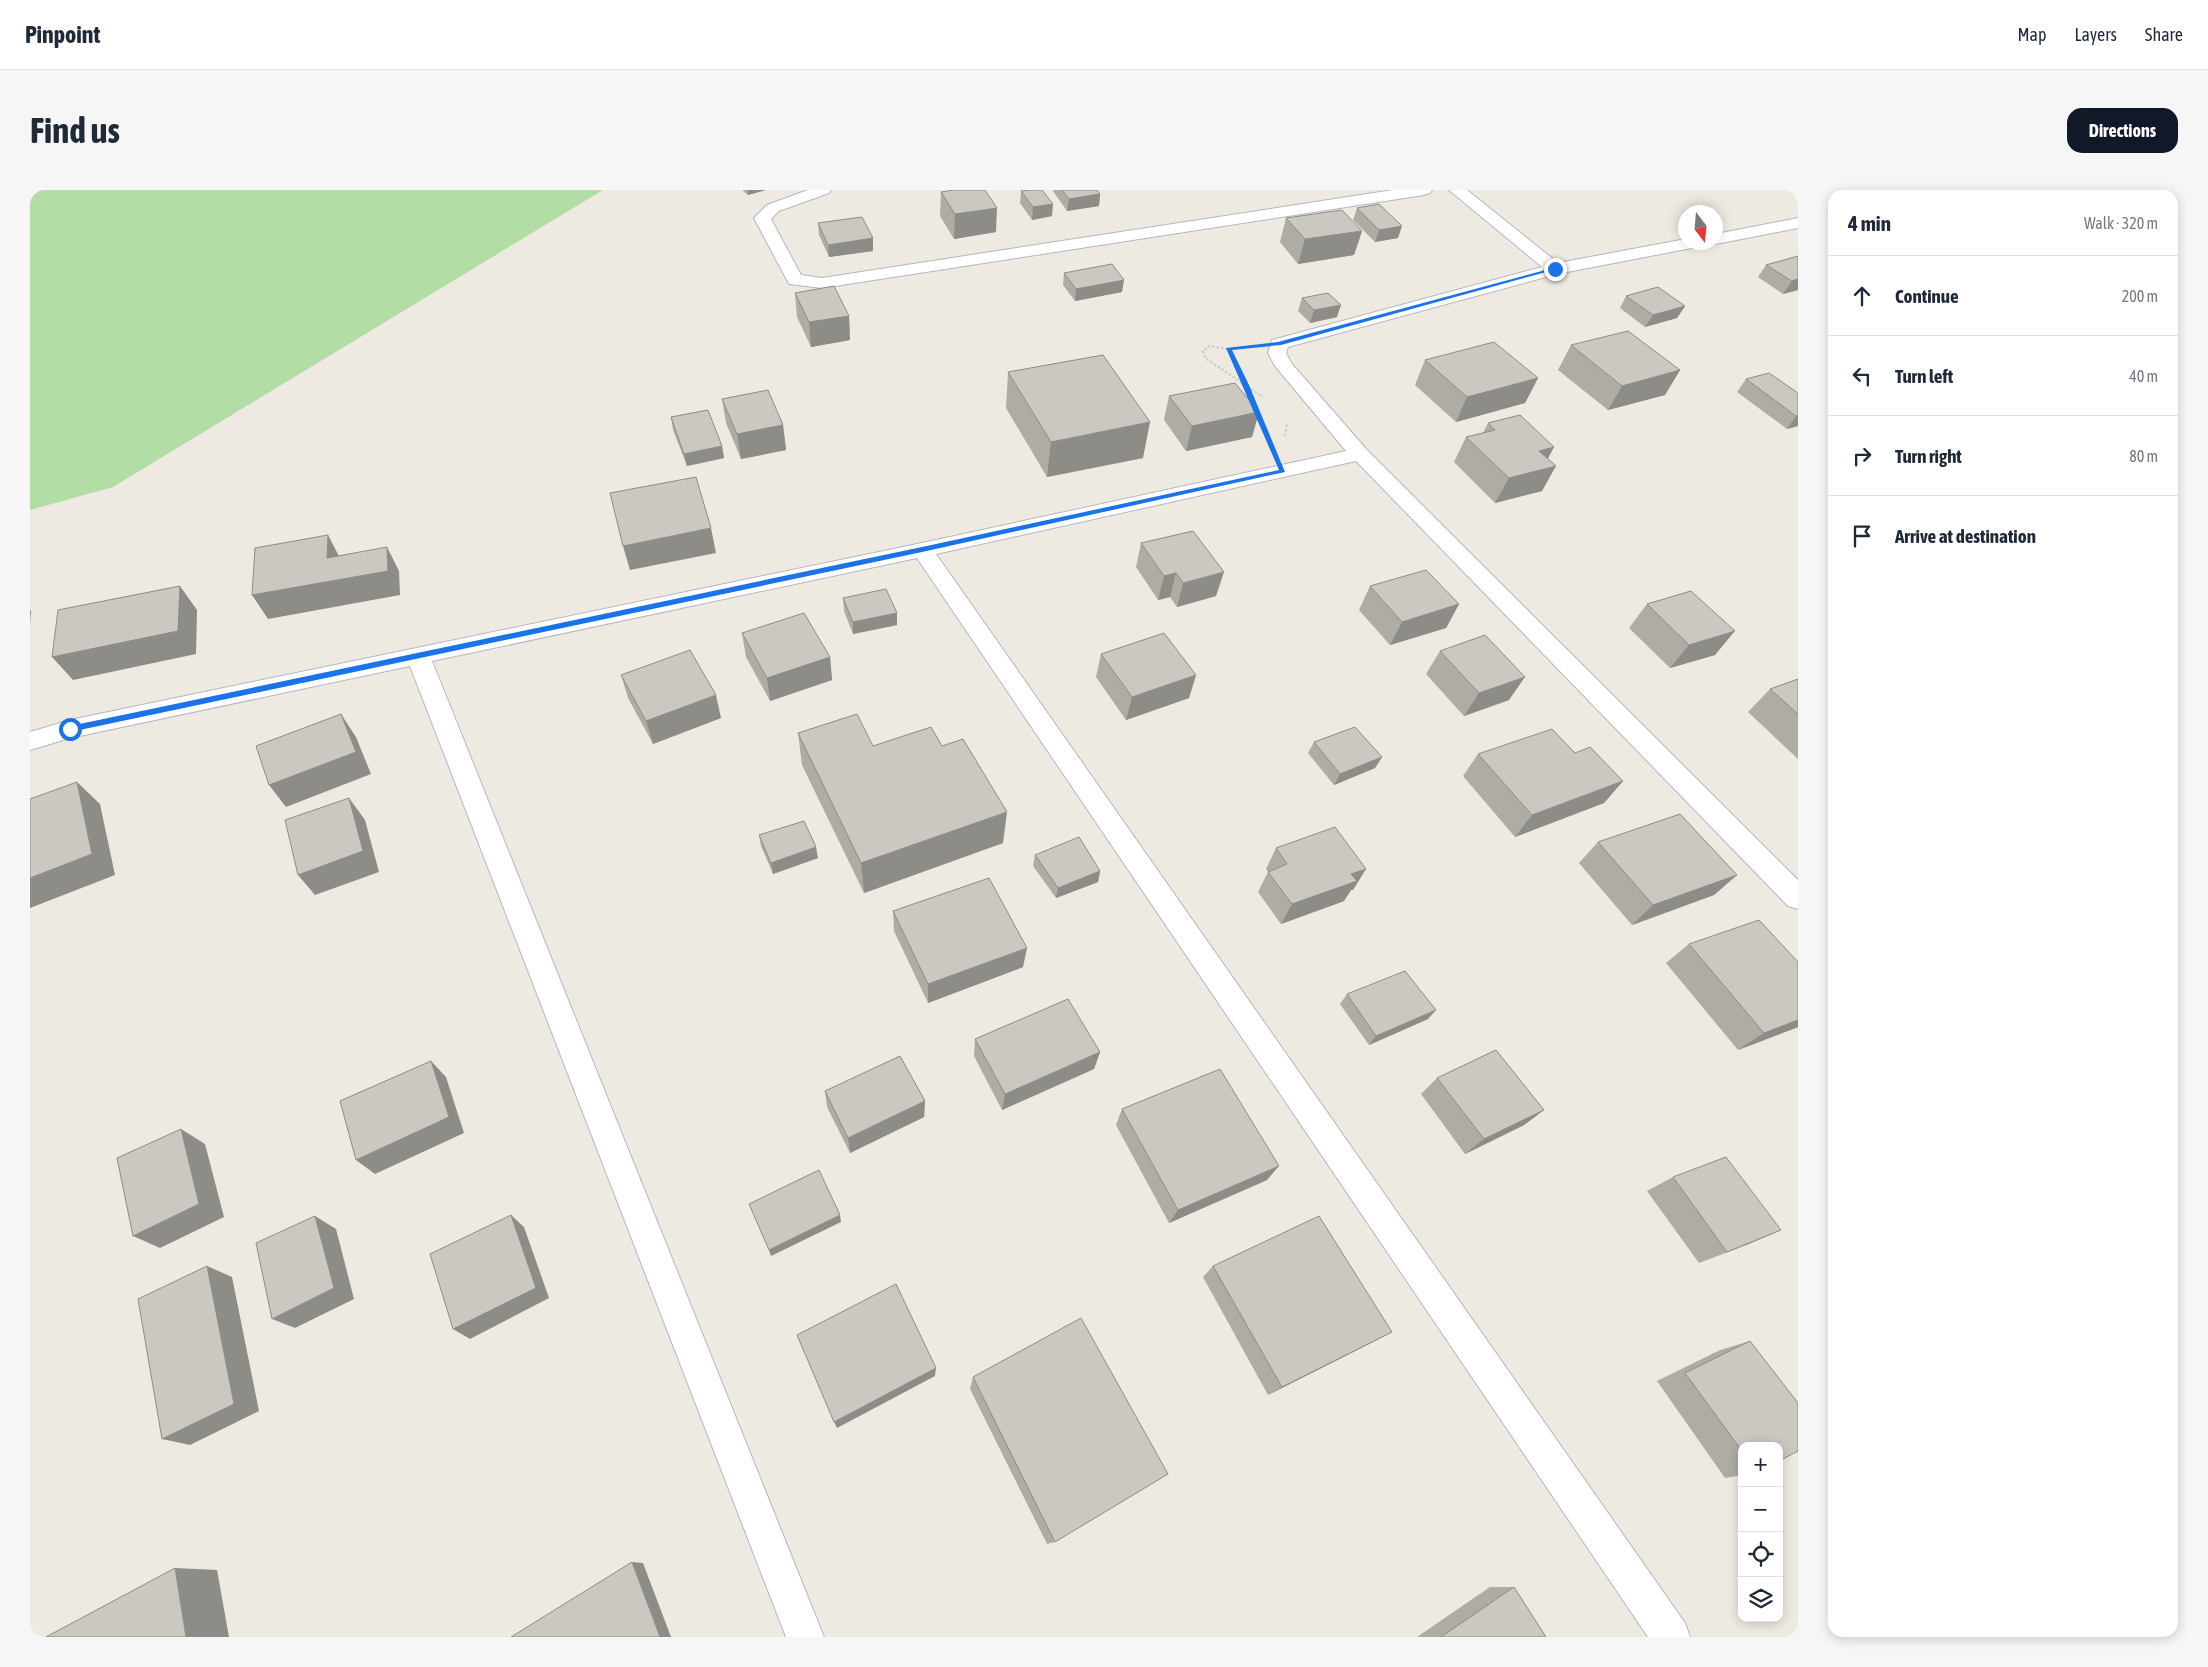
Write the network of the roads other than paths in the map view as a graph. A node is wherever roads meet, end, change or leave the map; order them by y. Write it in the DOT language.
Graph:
graph roads {
  1 [pos="823,190"];
  2 [pos="1424,190"];
  3 [pos="1457,190"];
  4 [pos="1798,224"];
  5 [pos="1723,238"];
  6 [pos="1678,246"];
  7 [pos="1555,269"];
  8 [pos="1360,454"];
  9 [pos="922,550"];
  10 [pos="418,657"];
  11 [pos="30,741"];
  12 [pos="1798,898"];
  13 [pos="805,1637"];
  14 [pos="1671,1637"];
  1 -- 2 [label="street"];
  3 -- 7 [label="street"];
  4 -- 5 [label="street"];
  6 -- 7 [label="street"];
  7 -- 8 [label="street"];
  8 -- 9 [label="street"];
  8 -- 12 [label="street"];
  9 -- 10 [label="street"];
  9 -- 14 [label="street"];
  10 -- 11 [label="street"];
  10 -- 13 [label="street"];
}
